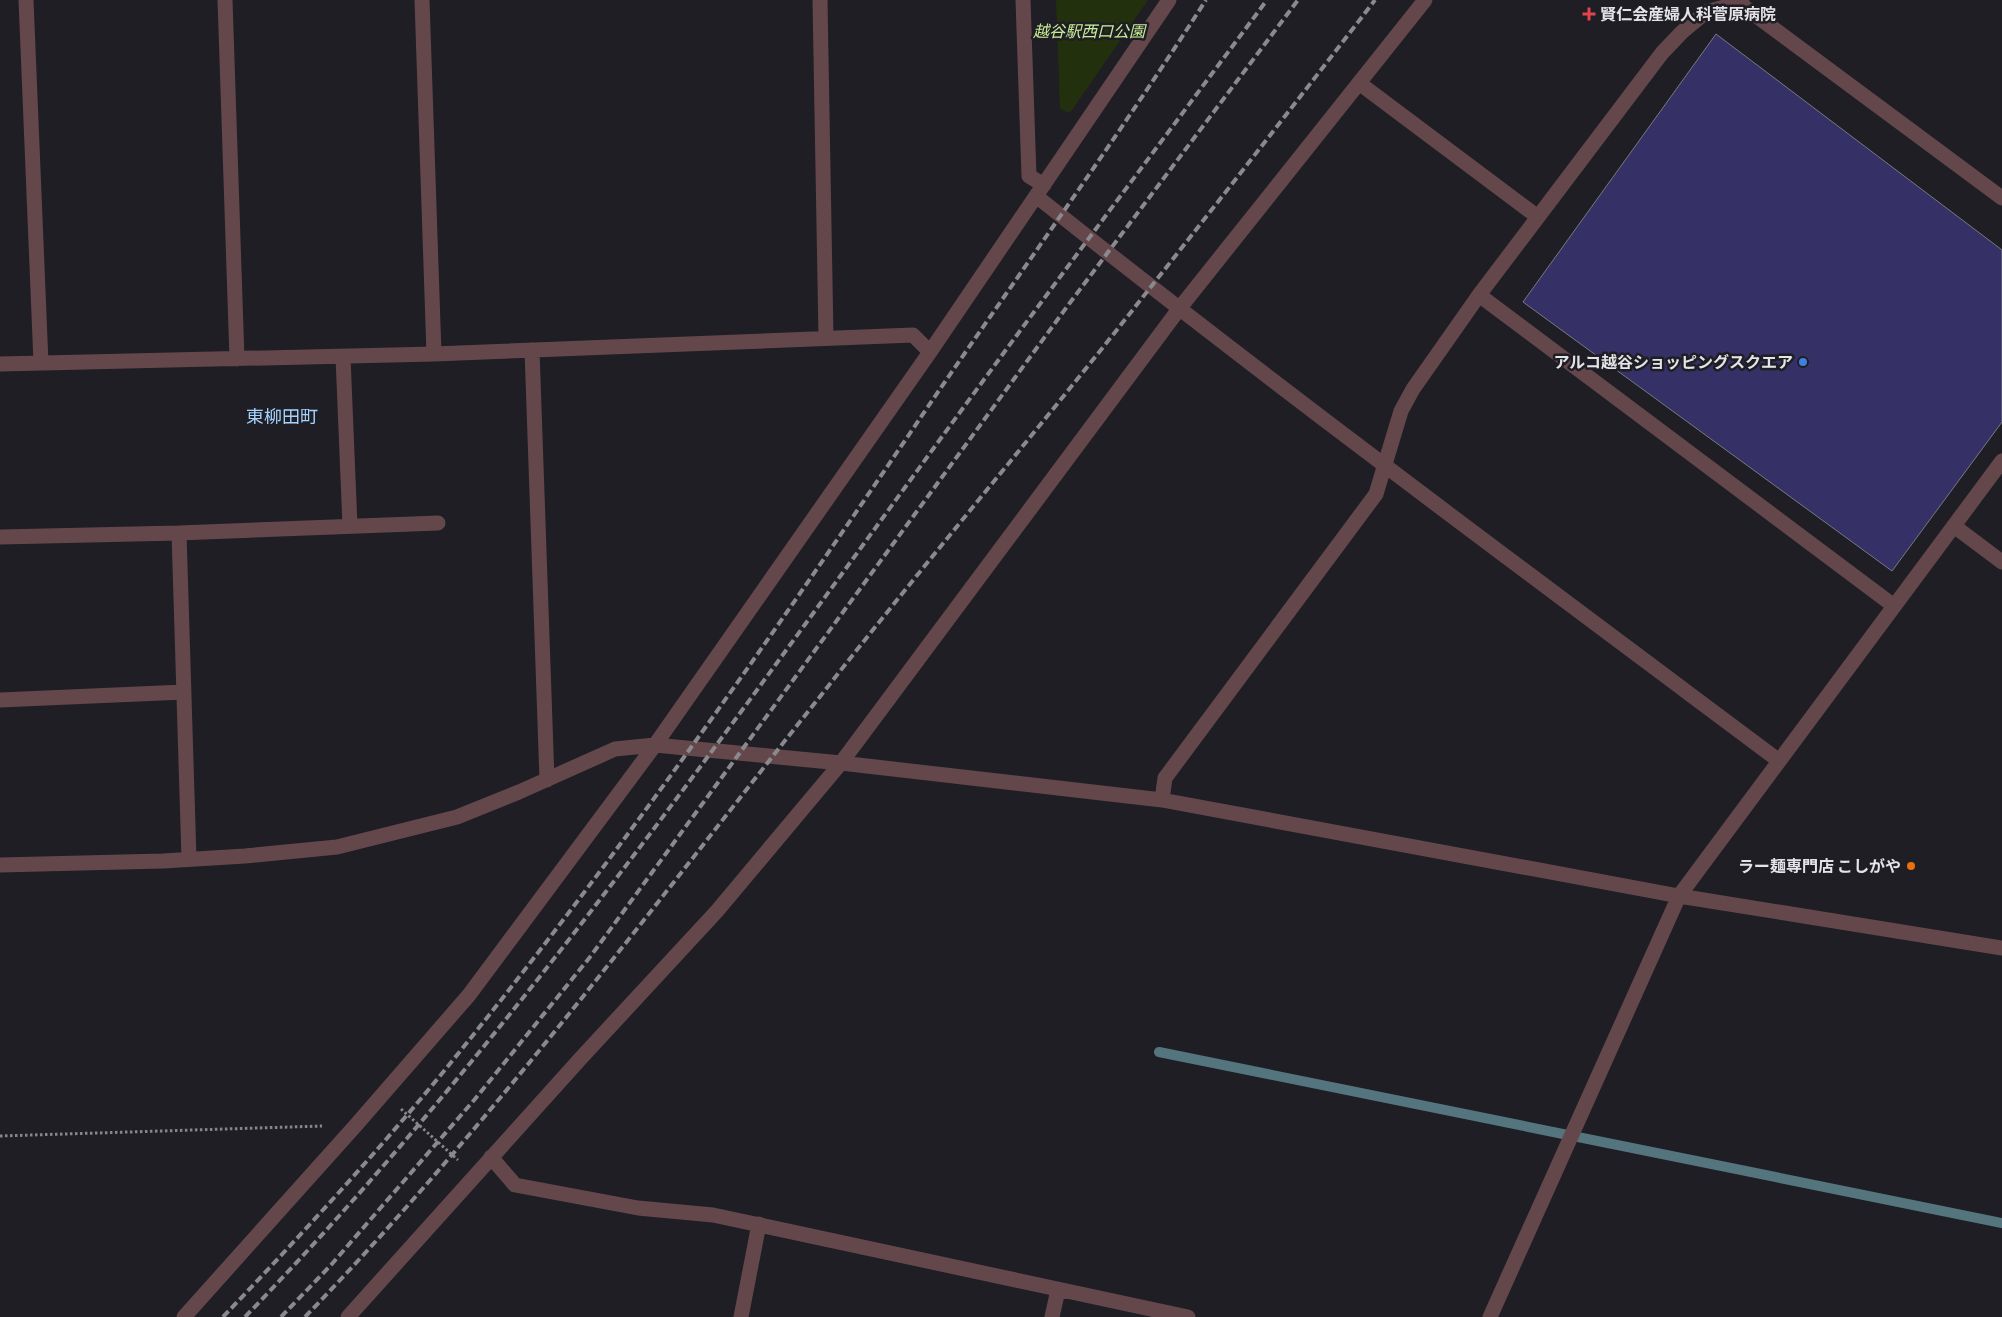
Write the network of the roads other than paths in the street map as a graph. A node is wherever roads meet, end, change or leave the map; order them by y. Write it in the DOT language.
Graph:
graph roads {
  1 [pos="26,0"];
  2 [pos="225,0"];
  3 [pos="422,0"];
  4 [pos="820,0"];
  5 [pos="1024,0"];
  6 [pos="1169,0"];
  7 [pos="1425,0"];
  8 [pos="1739,1"];
  9 [pos="1359,83"];
  10 [pos="1040,191"];
  11 [pos="2002,198"];
  12 [pos="1538,217"];
  13 [pos="1480,295"];
  14 [pos="1179,309"];
  15 [pos="826,338"];
  16 [pos="532,350"];
  17 [pos="930,352"];
  18 [pos="434,354"];
  19 [pos="343,356"];
  20 [pos="237,359"];
  21 [pos="0,364"];
  22 [pos="41,364"];
  23 [pos="2002,461"];
  24 [pos="1385,466"];
  25 [pos="438,523"];
  26 [pos="350,526"];
  27 [pos="1954,526"];
  28 [pos="179,533"];
  29 [pos="0,537"];
  30 [pos="2002,562"];
  31 [pos="1894,606"];
  32 [pos="184,692"];
  33 [pos="0,700"];
  34 [pos="655,745"];
  35 [pos="1778,760"];
  36 [pos="841,763"];
  37 [pos="547,780"];
  38 [pos="1162,800"];
  39 [pos="189,859"];
  40 [pos="0,865"];
  41 [pos="1679,896"];
  42 [pos="2002,948"];
  43 [pos="491,1157"];
  44 [pos="759,1224"];
  45 [pos="1058,1290"];
  46 [pos="184,1317"];
  47 [pos="348,1317"];
  48 [pos="741,1317"];
  49 [pos="1052,1317"];
  50 [pos="1188,1317"];
  51 [pos="1490,1317"];
  1 -- 22 [label="street"];
  2 -- 20 [label="street"];
  3 -- 18 [label="street"];
  4 -- 15 [label="street"];
  5 -- 10 [label="street"];
  6 -- 10 [label="street"];
  7 -- 9 [label="street"];
  8 -- 11 [label="street"];
  8 -- 12 [label="street"];
  9 -- 12 [label="street"];
  9 -- 14 [label="street"];
  10 -- 14 [label="street"];
  10 -- 17 [label="street"];
  12 -- 13 [label="street"];
  13 -- 24 [label="street"];
  13 -- 31 [label="street"];
  14 -- 24 [label="street"];
  14 -- 36 [label="street"];
  15 -- 16 [label="street"];
  15 -- 17 [label="street"];
  16 -- 18 [label="street"];
  16 -- 37 [label="street"];
  17 -- 34 [label="street"];
  18 -- 19 [label="street"];
  19 -- 20 [label="street"];
  19 -- 26 [label="street"];
  20 -- 22 [label="street"];
  21 -- 22 [label="street"];
  23 -- 27 [label="street"];
  24 -- 35 [label="street"];
  24 -- 38 [label="street"];
  25 -- 26 [label="street"];
  26 -- 28 [label="street"];
  27 -- 30 [label="street"];
  27 -- 31 [label="street"];
  28 -- 29 [label="street"];
  28 -- 32 [label="street"];
  31 -- 35 [label="street"];
  32 -- 33 [label="street"];
  32 -- 39 [label="street"];
  34 -- 36 [label="street"];
  34 -- 37 [label="street"];
  34 -- 46 [label="street"];
  35 -- 41 [label="street"];
  36 -- 38 [label="street"];
  36 -- 43 [label="street"];
  37 -- 39 [label="street"];
  38 -- 41 [label="street"];
  39 -- 40 [label="street"];
  41 -- 42 [label="street"];
  41 -- 51 [label="street"];
  43 -- 44 [label="street"];
  43 -- 47 [label="street"];
  44 -- 45 [label="street"];
  44 -- 48 [label="street"];
  45 -- 49 [label="street"];
  45 -- 50 [label="street"];
}
